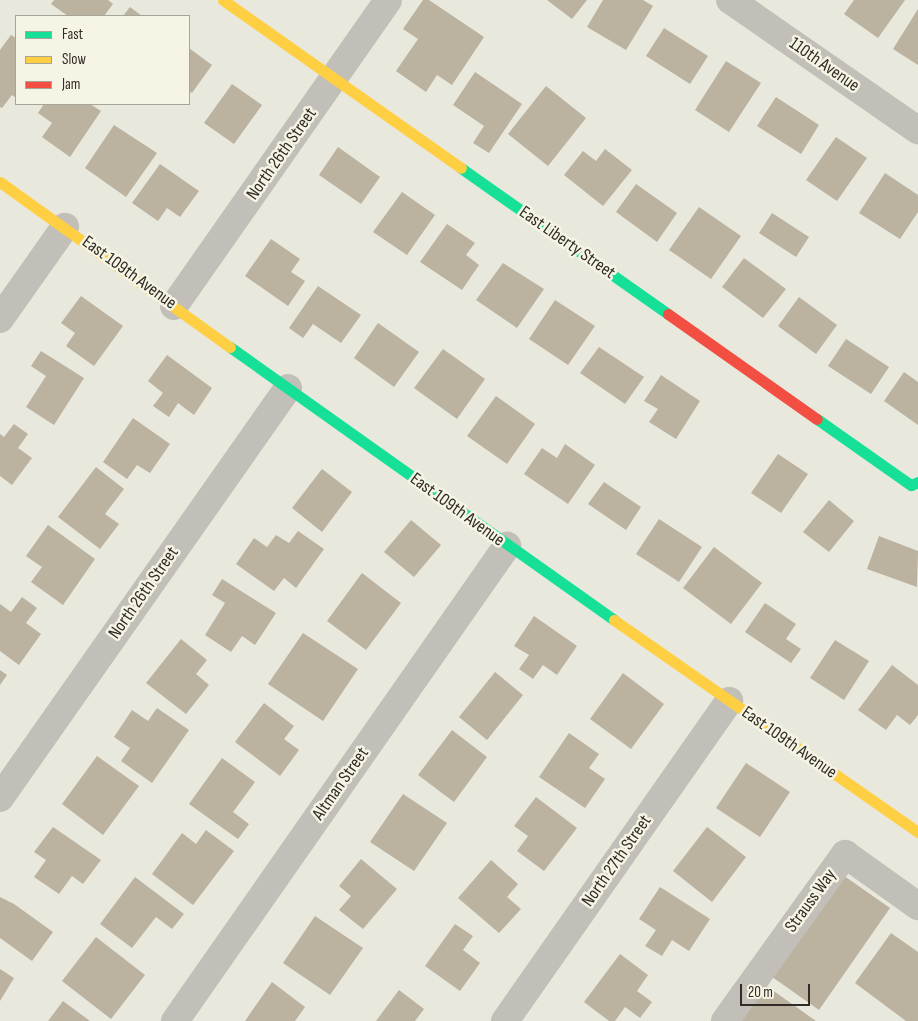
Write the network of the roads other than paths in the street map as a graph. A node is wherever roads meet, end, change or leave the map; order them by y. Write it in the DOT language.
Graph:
graph roads {
  1 [pos="223,0"];
  2 [pos="388,0"];
  3 [pos="730,0"];
  4 [pos="334,78"];
  5 [pos="918,130"];
  6 [pos="0,182"];
  7 [pos="65,227"];
  8 [pos="174,306"];
  9 [pos="0,319"];
  10 [pos="288,388"];
  11 [pos="914,484"];
  12 [pos="507,546"];
  13 [pos="729,701"];
  14 [pos="0,798"];
  15 [pos="918,832"];
  16 [pos="918,906"];
  17 [pos="176,1021"];
  18 [pos="505,1021"];
  19 [pos="725,1021"];
  1 -- 4 [label="street, East Liberty Street"];
  2 -- 4 [label="street, North 26th Street"];
  3 -- 5 [label="street, 110th Avenue"];
  4 -- 8 [label="street, North 26th Street"];
  4 -- 11 [label="street, East Liberty Street"];
  6 -- 7 [label="street, East 109th Avenue"];
  7 -- 8 [label="street, East 109th Avenue"];
  7 -- 9 [label="street"];
  8 -- 10 [label="street, East 109th Avenue"];
  10 -- 12 [label="street, East 109th Avenue"];
  10 -- 14 [label="street, North 26th Street"];
  12 -- 13 [label="street, East 109th Avenue"];
  12 -- 17 [label="street, Altman Street"];
  13 -- 15 [label="street, East 109th Avenue"];
  13 -- 18 [label="street, North 27th Street"];
  16 -- 19 [label="street, Strauss Way"];
}
